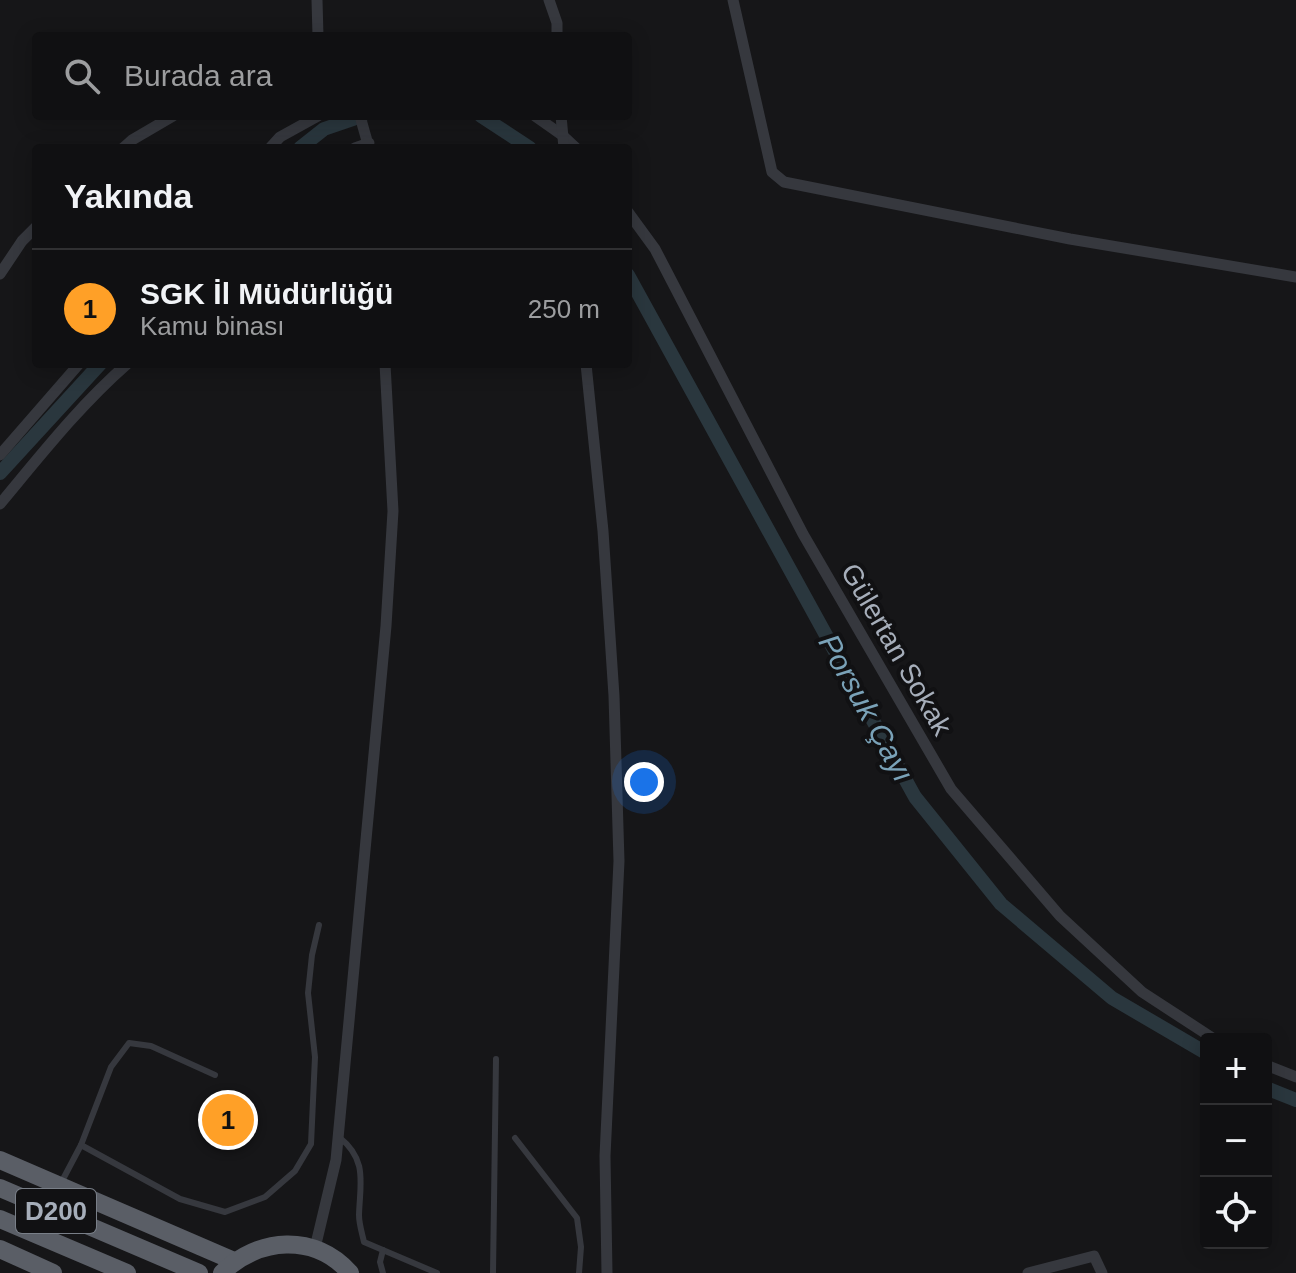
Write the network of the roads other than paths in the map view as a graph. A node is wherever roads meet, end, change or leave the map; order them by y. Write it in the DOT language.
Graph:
graph roads {
  1 [pos="317,0"];
  2 [pos="733,0"];
  3 [pos="553,1"];
  4 [pos="318,32"];
  5 [pos="557,32"];
  6 [pos="166,120"];
  7 [pos="311,120"];
  8 [pos="361,120"];
  9 [pos="541,120"];
  10 [pos="561,120"];
  11 [pos="562,135"];
  12 [pos="128,144"];
  13 [pos="274,144"];
  14 [pos="369,144"];
  15 [pos="563,144"];
  16 [pos="572,144"];
  17 [pos="632,217"];
  18 [pos="32,231"];
  19 [pos="0,274"];
  20 [pos="1296,277"];
  21 [pos="76,368"];
  22 [pos="123,368"];
  23 [pos="385,368"];
  24 [pos="586,368"];
  25 [pos="0,455"];
  26 [pos="0,504"];
  27 [pos="319,925"];
  28 [pos="1205,1033"];
  29 [pos="496,1059"];
  30 [pos="1272,1067"];
  31 [pos="215,1075"];
  32 [pos="1296,1077"];
  33 [pos="338,1136"];
  34 [pos="515,1138"];
  35 [pos="81,1145"];
  36 [pos="0,1160"];
  37 [pos="60,1186"];
  38 [pos="0,1188"];
  39 [pos="0,1219"];
  40 [pos="315,1248"];
  41 [pos="0,1249"];
  42 [pos="383,1250"];
  43 [pos="228,1267"];
  44 [pos="53,1273"];
  45 [pos="127,1273"];
  46 [pos="199,1273"];
  47 [pos="350,1273"];
  48 [pos="383,1273"];
  49 [pos="437,1273"];
  50 [pos="493,1273"];
  51 [pos="579,1273"];
  52 [pos="607,1273"];
  53 [pos="1028,1273"];
  54 [pos="1102,1273"];
  1 -- 4 [label="street"];
  2 -- 20 [label="street"];
  3 -- 5 [label="street"];
  6 -- 12 [label="street"];
  7 -- 13 [label="street"];
  8 -- 14 [label="street"];
  9 -- 11 [label="street"];
  10 -- 11 [label="street"];
  11 -- 15 [label="street"];
  11 -- 16 [label="street"];
  17 -- 28 [label="street, Gülertan Sokak"];
  18 -- 19 [label="street"];
  21 -- 25 [label="street"];
  22 -- 26 [label="street"];
  23 -- 33 [label="street"];
  24 -- 52 [label="street"];
  27 -- 35 [label="lane"];
  29 -- 50 [label="lane"];
  30 -- 32 [label="street"];
  31 -- 35 [label="lane"];
  33 -- 40 [label="street"];
  33 -- 42 [label="lane"];
  34 -- 51 [label="lane"];
  35 -- 37 [label="lane"];
  36 -- 37 [label="highway"];
  37 -- 43 [label="highway"];
  38 -- 46 [label="highway, D200"];
  39 -- 45 [label="highway, D200"];
  40 -- 43 [label="highway"];
  40 -- 47 [label="highway"];
  41 -- 44 [label="highway"];
  42 -- 48 [label="lane"];
  42 -- 49 [label="lane"];
  53 -- 54 [label="street"];
}
